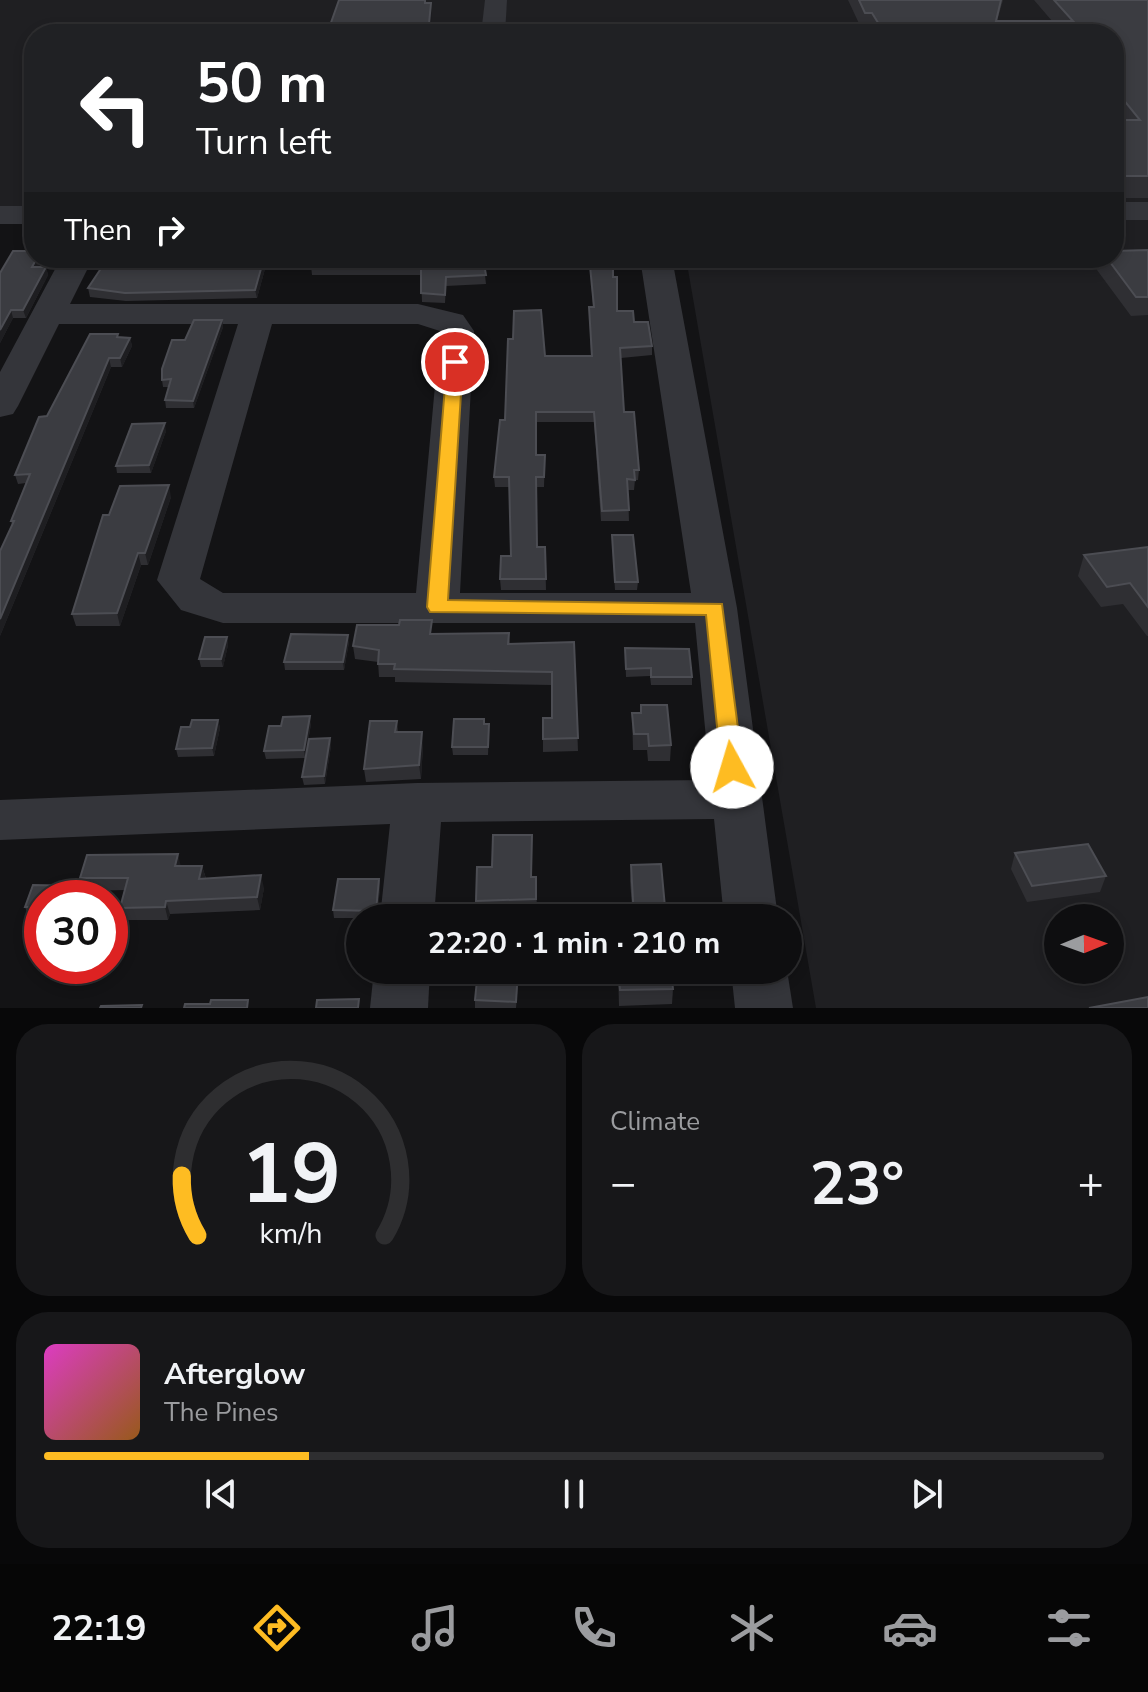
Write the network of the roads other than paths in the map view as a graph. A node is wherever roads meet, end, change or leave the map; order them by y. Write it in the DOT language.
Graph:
graph roads {
  1 [pos="496,0"];
  2 [pos="494,24"];
  3 [pos="1124,211"];
  4 [pos="1148,211"];
  5 [pos="0,215"];
  6 [pos="24,215"];
  7 [pos="72,268"];
  8 [pos="658,268"];
  9 [pos="47,314"];
  10 [pos="258,314"];
  11 [pos="0,406"];
  12 [pos="437,607"];
  13 [pos="715,608"];
  14 [pos="735,799"];
  15 [pos="417,803"];
  16 [pos="0,820"];
  17 [pos="408,904"];
  18 [pos="749,904"];
  19 [pos="401,984"];
  20 [pos="761,984"];
  21 [pos="399,1008"];
  22 [pos="764,1008"];
  1 -- 2 [label="street"];
  3 -- 4 [label="street"];
  5 -- 6 [label="street"];
  7 -- 9 [label="street"];
  8 -- 13 [label="street"];
  9 -- 10 [label="street"];
  9 -- 11 [label="street"];
  10 -- 12 [label="street"];
  10 -- 12 [label="street"];
  12 -- 13 [label="street"];
  13 -- 14 [label="street"];
  14 -- 15 [label="street"];
  14 -- 18 [label="street"];
  15 -- 16 [label="street"];
  15 -- 17 [label="street"];
  19 -- 21 [label="street"];
  20 -- 22 [label="street"];
}
